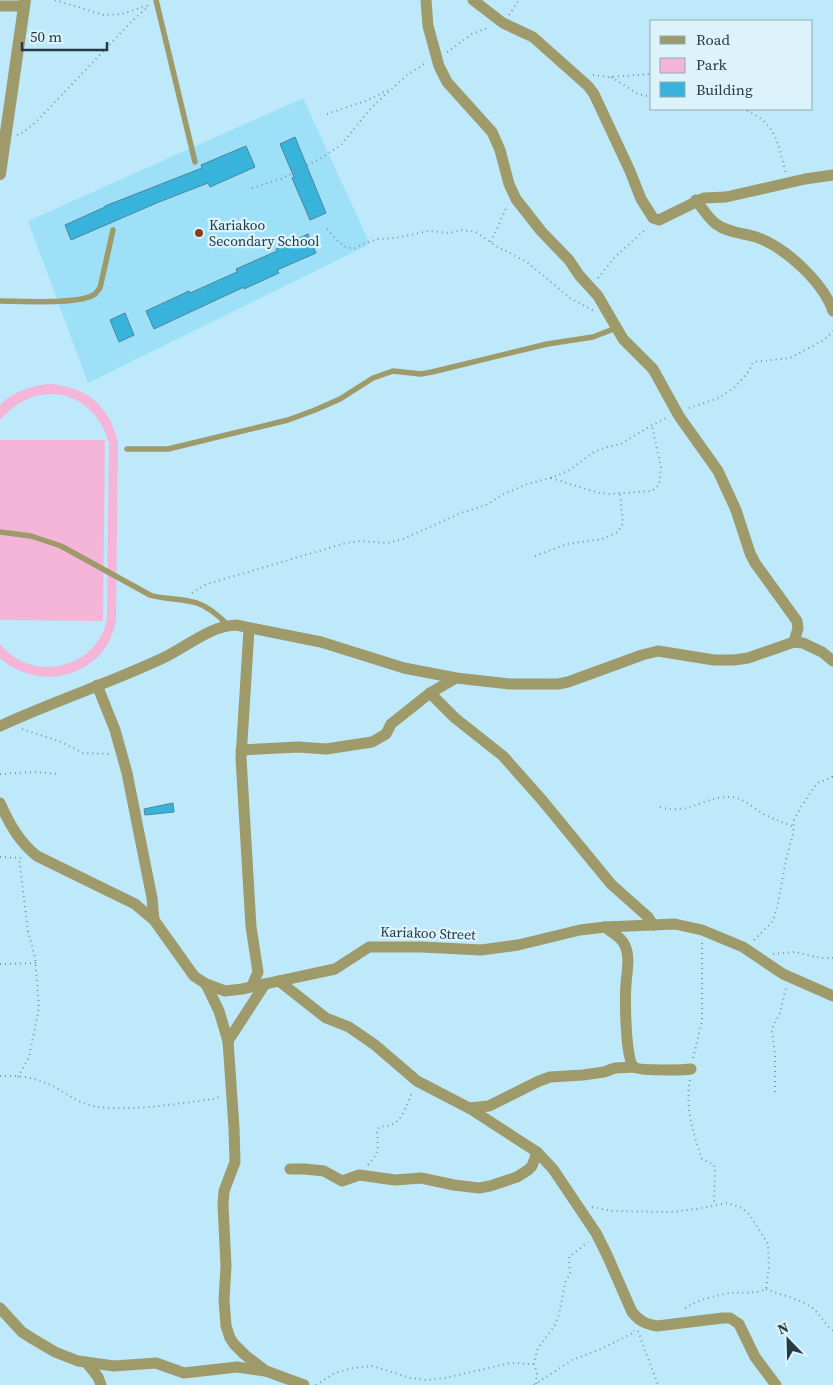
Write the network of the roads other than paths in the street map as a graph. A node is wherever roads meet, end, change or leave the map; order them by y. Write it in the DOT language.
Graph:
graph roads {
  1 [pos="156,0"];
  2 [pos="426,0"];
  3 [pos="473,0"];
  4 [pos="24,3"];
  5 [pos="0,6"];
  6 [pos="2,156"];
  7 [pos="195,162"];
  8 [pos="0,174"];
  9 [pos="833,175"];
  10 [pos="696,200"];
  11 [pos="113,230"];
  12 [pos="0,301"];
  13 [pos="833,311"];
  14 [pos="614,324"];
  15 [pos="127,449"];
  16 [pos="0,532"];
  17 [pos="228,626"];
  18 [pos="249,628"];
  19 [pos="794,642"];
  20 [pos="833,661"];
  21 [pos="456,678"];
  22 [pos="97,685"];
  23 [pos="430,693"];
  24 [pos="4,724"];
  25 [pos="241,750"];
  26 [pos="0,803"];
  27 [pos="154,920"];
  28 [pos="653,925"];
  29 [pos="606,927"];
  30 [pos="279,980"];
  31 [pos="206,984"];
  32 [pos="265,984"];
  33 [pos="252,986"];
  34 [pos="833,996"];
  35 [pos="228,1041"];
  36 [pos="634,1067"];
  37 [pos="692,1069"];
  38 [pos="468,1108"];
  39 [pos="537,1152"];
  40 [pos="290,1169"];
  41 [pos="0,1308"];
  42 [pos="88,1363"];
  43 [pos="266,1372"];
  44 [pos="101,1385"];
  45 [pos="304,1385"];
  46 [pos="776,1385"];
  1 -- 7 [label="lane"];
  2 -- 14 [label="street"];
  3 -- 10 [label="street"];
  4 -- 5 [label="street"];
  4 -- 6 [label="street"];
  6 -- 8 [label="street"];
  9 -- 10 [label="street"];
  10 -- 13 [label="street"];
  11 -- 12 [label="lane"];
  14 -- 15 [label="lane"];
  14 -- 19 [label="street"];
  16 -- 17 [label="lane"];
  17 -- 18 [label="street"];
  17 -- 22 [label="street"];
  18 -- 21 [label="street"];
  18 -- 25 [label="street"];
  19 -- 20 [label="street"];
  19 -- 21 [label="street"];
  21 -- 23 [label="street"];
  22 -- 24 [label="street"];
  22 -- 27 [label="street"];
  23 -- 25 [label="street"];
  23 -- 28 [label="street"];
  25 -- 33 [label="street"];
  26 -- 27 [label="street, Kariakoo Street"];
  27 -- 31 [label="street, Kariakoo Street"];
  28 -- 29 [label="street, Kariakoo Street"];
  28 -- 34 [label="street, Kariakoo Street"];
  29 -- 30 [label="street, Kariakoo Street"];
  29 -- 36 [label="street"];
  30 -- 32 [label="street, Kariakoo Street"];
  30 -- 38 [label="street"];
  31 -- 33 [label="street, Kariakoo Street"];
  31 -- 35 [label="street"];
  32 -- 33 [label="street, Kariakoo Street"];
  32 -- 35 [label="street"];
  35 -- 43 [label="street"];
  36 -- 37 [label="street"];
  36 -- 38 [label="street"];
  38 -- 39 [label="street"];
  39 -- 40 [label="street"];
  39 -- 46 [label="street"];
  41 -- 42 [label="street"];
  42 -- 43 [label="street"];
  42 -- 44 [label="street"];
  43 -- 45 [label="street"];
}
